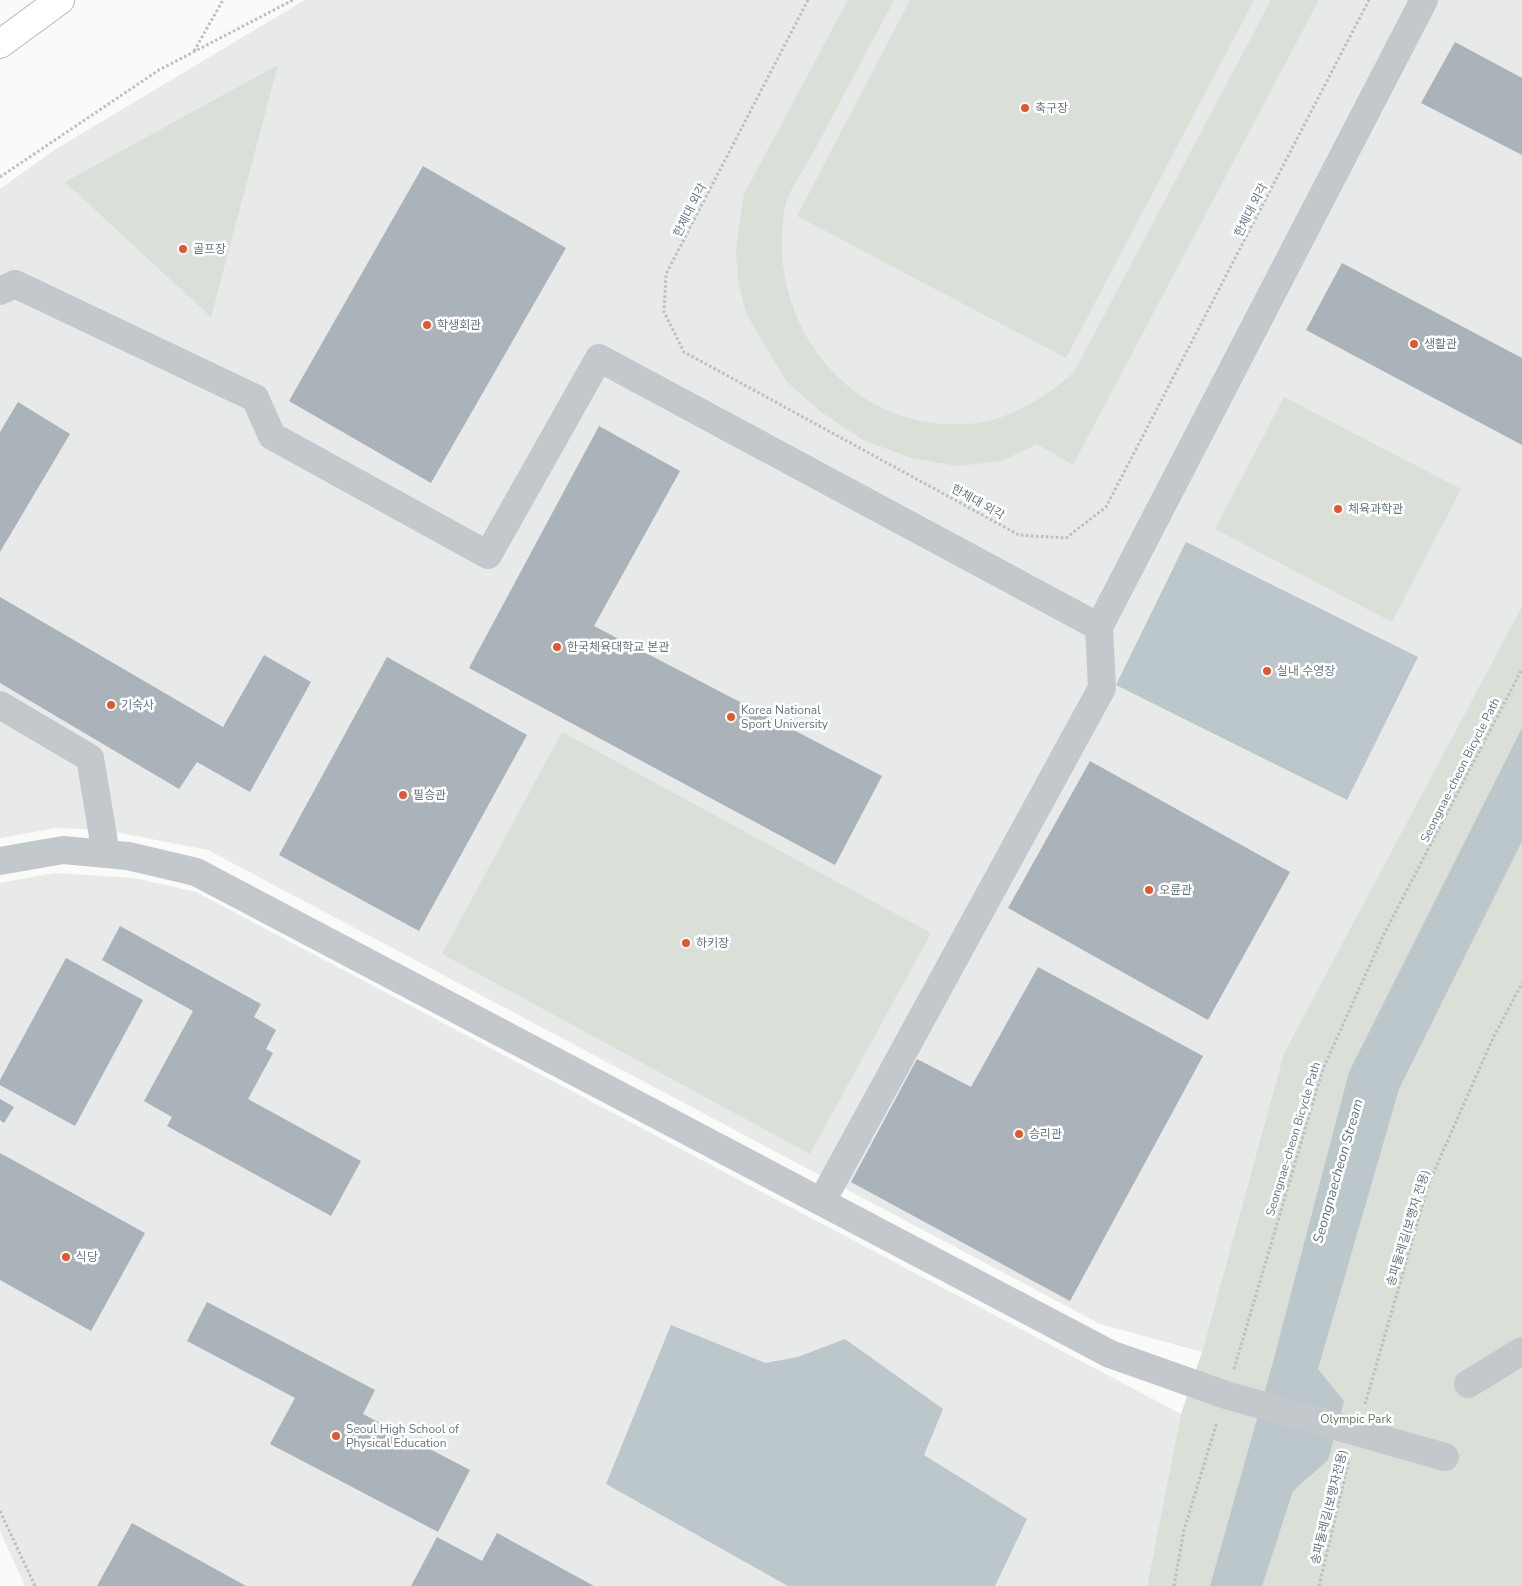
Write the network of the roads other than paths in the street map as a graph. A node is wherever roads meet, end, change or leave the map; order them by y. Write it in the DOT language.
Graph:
graph roads {
  1 [pos="60,0"];
  2 [pos="1424,0"];
  3 [pos="0,44"];
  4 [pos="0,291"];
  5 [pos="1099,627"];
  6 [pos="0,705"];
  7 [pos="106,854"];
  8 [pos="0,861"];
  9 [pos="822,1201"];
  10 [pos="1522,1351"];
  11 [pos="1468,1384"];
  12 [pos="1445,1457"];
  1 -- 3 [label="main road"];
  2 -- 5 [label="lane"];
  4 -- 5 [label="lane"];
  5 -- 9 [label="lane"];
  6 -- 7 [label="lane"];
  7 -- 8 [label="lane"];
  7 -- 9 [label="lane"];
  9 -- 12 [label="lane"];
  10 -- 11 [label="lane"];
}
